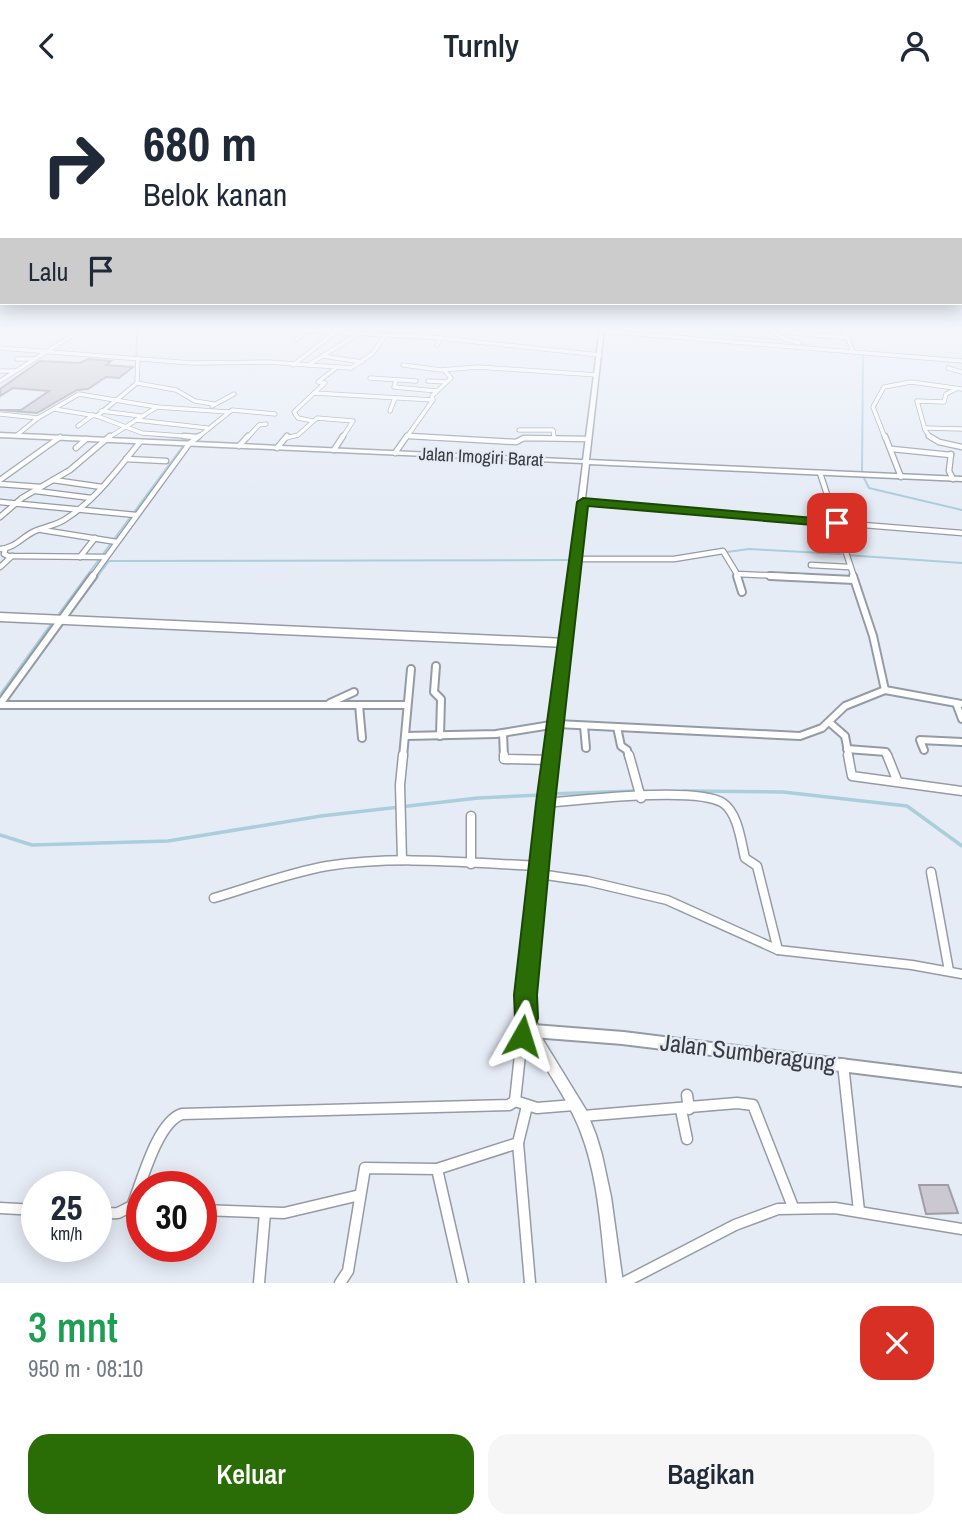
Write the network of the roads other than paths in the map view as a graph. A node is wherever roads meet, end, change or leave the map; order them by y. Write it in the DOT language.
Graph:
graph roads {
  1 [pos="137,384"];
  2 [pos="141,384"];
  3 [pos="324,384"];
  4 [pos="395,384"];
  5 [pos="444,384"];
  6 [pos="596,384"];
  7 [pos="908,384"];
  8 [pos="918,384"];
  9 [pos="394,387"];
  10 [pos="960,388"];
  11 [pos="437,391"];
  12 [pos="314,393"];
  13 [pos="234,394"];
  14 [pos="388,398"];
  15 [pos="395,398"];
  16 [pos="115,400"];
  17 [pos="433,400"];
  18 [pos="195,401"];
  19 [pos="214,404"];
  20 [pos="156,407"];
  21 [pos="54,409"];
  22 [pos="184,410"];
  23 [pos="204,411"];
  24 [pos="390,411"];
  25 [pos="229,412"];
  26 [pos="0,414"];
  27 [pos="96,414"];
  28 [pos="141,416"];
  29 [pos="38,418"];
  30 [pos="135,420"];
  31 [pos="313,421"];
  32 [pos="78,426"];
  33 [pos="122,427"];
  34 [pos="207,428"];
  35 [pos="925,428"];
  36 [pos="962,429"];
  37 [pos="519,430"];
  38 [pos="0,435"];
  39 [pos="17,436"];
  40 [pos="408,436"];
  41 [pos="60,437"];
  42 [pos="197,437"];
  43 [pos="554,437"];
  44 [pos="86,439"];
  45 [pos="589,439"];
  46 [pos="105,440"];
  47 [pos="140,442"];
  48 [pos="189,444"];
  49 [pos="951,445"];
  50 [pos="239,446"];
  51 [pos="962,447"];
  52 [pos="76,448"];
  53 [pos="277,448"];
  54 [pos="891,449"];
  55 [pos="334,450"];
  56 [pos="396,453"];
  57 [pos="951,455"];
  58 [pos="126,459"];
  59 [pos="166,461"];
  60 [pos="586,462"];
  61 [pos="820,474"];
  62 [pos="901,477"];
  63 [pos="953,478"];
  64 [pos="962,478"];
  65 [pos="1,480"];
  66 [pos="53,480"];
  67 [pos="41,487"];
  68 [pos="102,487"];
  69 [pos="34,491"];
  70 [pos="91,498"];
  71 [pos="0,502"];
  72 [pos="583,502"];
  73 [pos="17,503"];
  74 [pos="77,510"];
  75 [pos="132,515"];
  76 [pos="0,517"];
  77 [pos="837,523"];
  78 [pos="42,530"];
  79 [pos="962,533"];
  80 [pos="94,538"];
  81 [pos="114,542"];
  82 [pos="2,549"];
  83 [pos="12,556"];
  84 [pos="80,557"];
  85 [pos="102,557"];
  86 [pos="576,560"];
  87 [pos="811,565"];
  88 [pos="0,567"];
  89 [pos="849,567"];
  90 [pos="737,574"];
  91 [pos="854,580"];
  92 [pos="742,592"];
  93 [pos="0,617"];
  94 [pos="60,620"];
  95 [pos="566,643"];
  96 [pos="436,666"];
  97 [pos="411,669"];
  98 [pos="885,689"];
  99 [pos="354,692"];
  100 [pos="1,703"];
  101 [pos="959,703"];
  102 [pos="326,705"];
  103 [pos="359,705"];
  104 [pos="406,705"];
  105 [pos="962,719"];
  106 [pos="556,724"];
  107 [pos="833,725"];
  108 [pos="584,726"];
  109 [pos="617,727"];
  110 [pos="503,733"];
  111 [pos="405,736"];
  112 [pos="440,736"];
  113 [pos="362,738"];
  114 [pos="962,742"];
  115 [pos="586,748"];
  116 [pos="847,749"];
  117 [pos="924,750"];
  118 [pos="551,760"];
  119 [pos="897,780"];
  120 [pos="962,791"];
  121 [pos="641,797"];
  122 [pos="546,801"];
  123 [pos="471,816"];
  124 [pos="402,860"];
  125 [pos="471,864"];
  126 [pos="539,870"];
  127 [pos="932,872"];
  128 [pos="214,898"];
  129 [pos="778,950"];
  130 [pos="948,971"];
  131 [pos="962,974"];
  132 [pos="527,1018"];
  133 [pos="533,1031"];
  134 [pos="844,1069"];
  135 [pos="962,1080"];
  136 [pos="687,1095"];
  137 [pos="514,1101"];
  138 [pos="527,1106"];
  139 [pos="685,1110"];
  140 [pos="578,1111"];
  141 [pos="687,1139"];
  142 [pos="518,1143"];
  143 [pos="437,1169"];
  144 [pos="149,1171"];
  145 [pos="360,1195"];
  146 [pos="793,1207"];
  147 [pos="0,1208"];
  148 [pos="21,1209"];
  149 [pos="217,1211"];
  150 [pos="859,1211"];
  151 [pos="265,1213"];
  152 [pos="962,1229"];
  153 [pos="259,1283"];
  154 [pos="340,1283"];
  155 [pos="463,1283"];
  156 [pos="530,1283"];
  157 [pos="615,1283"];
  158 [pos="623,1283"];
  1 -- 16 [label="street"];
  2 -- 18 [label="street"];
  3 -- 12 [label="street"];
  4 -- 9 [label="street"];
  5 -- 11 [label="street"];
  6 -- 45 [label="main road"];
  7 -- 54 [label="street"];
  8 -- 10 [label="street"];
  9 -- 11 [label="street"];
  9 -- 14 [label="street"];
  10 -- 35 [label="street"];
  11 -- 17 [label="street"];
  12 -- 14 [label="street"];
  12 -- 31 [label="street"];
  13 -- 19 [label="street"];
  14 -- 15 [label="street"];
  15 -- 17 [label="street"];
  15 -- 24 [label="street"];
  16 -- 20 [label="street"];
  16 -- 21 [label="street"];
  16 -- 27 [label="street"];
  17 -- 40 [label="street"];
  18 -- 19 [label="street"];
  18 -- 22 [label="street"];
  19 -- 23 [label="street"];
  20 -- 22 [label="street"];
  20 -- 28 [label="street"];
  21 -- 27 [label="street"];
  21 -- 29 [label="street"];
  22 -- 23 [label="street"];
  23 -- 25 [label="street"];
  25 -- 34 [label="street"];
  25 -- 50 [label="street"];
  26 -- 29 [label="street"];
  27 -- 28 [label="street"];
  27 -- 32 [label="street"];
  27 -- 33 [label="street"];
  28 -- 30 [label="street"];
  29 -- 39 [label="street"];
  30 -- 33 [label="street"];
  30 -- 34 [label="street"];
  31 -- 53 [label="street"];
  31 -- 55 [label="street"];
  33 -- 42 [label="street"];
  33 -- 46 [label="street"];
  34 -- 42 [label="street"];
  35 -- 36 [label="street"];
  35 -- 49 [label="street"];
  37 -- 43 [label="street"];
  38 -- 39 [label="main road, Jalan Imogiri Barat"];
  39 -- 41 [label="main road, Jalan Imogiri Barat"];
  40 -- 43 [label="street"];
  40 -- 56 [label="street"];
  41 -- 44 [label="main road, Jalan Imogiri Barat"];
  41 -- 65 [label="street"];
  42 -- 48 [label="street"];
  43 -- 45 [label="street"];
  44 -- 46 [label="main road, Jalan Imogiri Barat"];
  44 -- 52 [label="street"];
  45 -- 60 [label="main road"];
  46 -- 47 [label="main road, Jalan Imogiri Barat"];
  46 -- 66 [label="street"];
  47 -- 48 [label="main road, Jalan Imogiri Barat"];
  47 -- 58 [label="street"];
  48 -- 50 [label="main road, Jalan Imogiri Barat"];
  48 -- 75 [label="street"];
  49 -- 51 [label="street"];
  49 -- 57 [label="street"];
  50 -- 53 [label="main road, Jalan Imogiri Barat"];
  53 -- 55 [label="main road, Jalan Imogiri Barat"];
  54 -- 57 [label="street"];
  54 -- 62 [label="street"];
  55 -- 56 [label="main road, Jalan Imogiri Barat"];
  56 -- 60 [label="main road, Jalan Imogiri Barat"];
  57 -- 63 [label="street"];
  58 -- 59 [label="street"];
  58 -- 68 [label="street"];
  60 -- 61 [label="main road, Jalan Imogiri Barat"];
  60 -- 72 [label="main road"];
  61 -- 62 [label="main road, Jalan Imogiri Barat"];
  61 -- 77 [label="street"];
  62 -- 63 [label="main road, Jalan Imogiri Barat"];
  63 -- 64 [label="main road, Jalan Imogiri Barat"];
  65 -- 67 [label="street"];
  66 -- 67 [label="street"];
  66 -- 68 [label="street"];
  67 -- 69 [label="street"];
  68 -- 70 [label="street"];
  69 -- 70 [label="street"];
  69 -- 73 [label="street"];
  70 -- 74 [label="street"];
  71 -- 73 [label="street"];
  72 -- 77 [label="street"];
  72 -- 86 [label="main road"];
  73 -- 74 [label="street"];
  73 -- 76 [label="street"];
  74 -- 75 [label="street"];
  74 -- 78 [label="street"];
  75 -- 81 [label="street"];
  77 -- 79 [label="street"];
  77 -- 89 [label="street"];
  78 -- 80 [label="street"];
  78 -- 82 [label="street"];
  80 -- 81 [label="street"];
  80 -- 84 [label="street"];
  81 -- 85 [label="street"];
  82 -- 83 [label="street"];
  83 -- 84 [label="street"];
  83 -- 88 [label="street"];
  84 -- 85 [label="street"];
  85 -- 94 [label="street"];
  86 -- 90 [label="street"];
  86 -- 95 [label="main road"];
  87 -- 89 [label="street"];
  89 -- 91 [label="street"];
  90 -- 91 [label="street"];
  90 -- 92 [label="street"];
  91 -- 98 [label="street"];
  93 -- 94 [label="street"];
  94 -- 95 [label="street"];
  94 -- 100 [label="street"];
  95 -- 106 [label="main road"];
  96 -- 112 [label="street"];
  97 -- 104 [label="street"];
  98 -- 101 [label="street"];
  98 -- 107 [label="street"];
  99 -- 102 [label="street"];
  100 -- 102 [label="street"];
  101 -- 105 [label="street"];
  102 -- 103 [label="street"];
  103 -- 104 [label="street"];
  103 -- 113 [label="street"];
  104 -- 111 [label="street"];
  106 -- 108 [label="street"];
  106 -- 110 [label="street"];
  106 -- 118 [label="main road"];
  107 -- 109 [label="street"];
  107 -- 116 [label="street"];
  108 -- 109 [label="street"];
  108 -- 115 [label="street"];
  109 -- 121 [label="street"];
  110 -- 112 [label="street"];
  110 -- 118 [label="street"];
  111 -- 112 [label="street"];
  111 -- 124 [label="street"];
  114 -- 117 [label="street"];
  116 -- 119 [label="street"];
  116 -- 119 [label="street"];
  118 -- 122 [label="main road"];
  119 -- 120 [label="street"];
  121 -- 122 [label="street"];
  121 -- 129 [label="street"];
  122 -- 126 [label="main road"];
  123 -- 125 [label="street"];
  124 -- 125 [label="street"];
  124 -- 128 [label="street"];
  125 -- 126 [label="street"];
  126 -- 129 [label="street"];
  126 -- 132 [label="main road"];
  127 -- 130 [label="street"];
  129 -- 130 [label="street"];
  130 -- 131 [label="street"];
  132 -- 133 [label="main road"];
  132 -- 137 [label="street"];
  133 -- 134 [label="street, Jalan Sumberagung"];
  133 -- 140 [label="main road"];
  134 -- 135 [label="street, Jalan Sumberagung"];
  134 -- 150 [label="street"];
  136 -- 139 [label="street"];
  137 -- 138 [label="street"];
  137 -- 144 [label="street"];
  138 -- 140 [label="street"];
  138 -- 142 [label="street"];
  139 -- 140 [label="street"];
  139 -- 141 [label="street"];
  139 -- 146 [label="street"];
  140 -- 157 [label="main road"];
  142 -- 143 [label="street"];
  142 -- 156 [label="street"];
  143 -- 145 [label="street"];
  143 -- 155 [label="street"];
  145 -- 151 [label="street"];
  145 -- 154 [label="street"];
  146 -- 150 [label="street"];
  146 -- 158 [label="street"];
  147 -- 148 [label="street"];
  149 -- 151 [label="street"];
  150 -- 152 [label="street"];
  151 -- 153 [label="street"];
}
